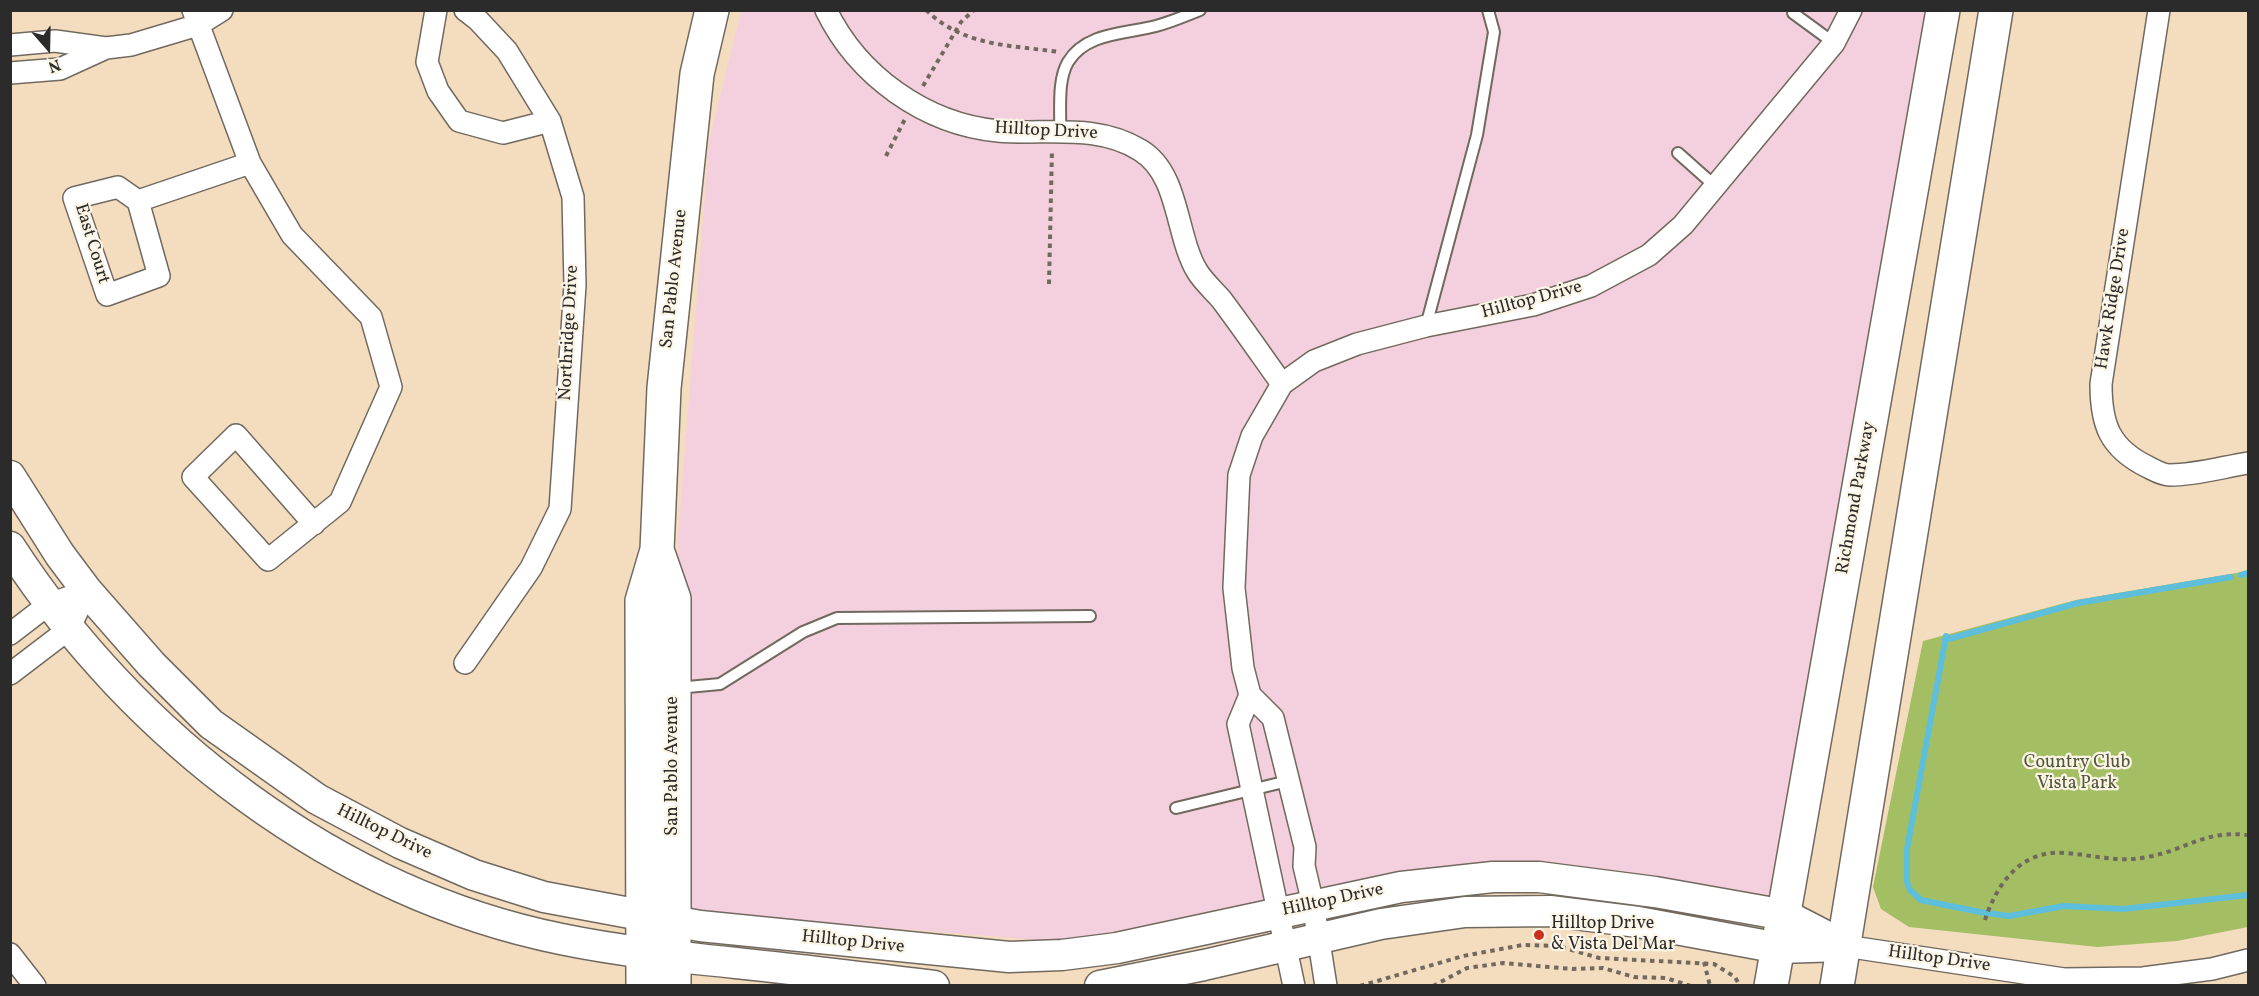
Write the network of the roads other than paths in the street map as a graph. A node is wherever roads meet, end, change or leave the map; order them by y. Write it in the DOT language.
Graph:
graph roads {
  1 [pos="222,10"];
  2 [pos="436,10"];
  3 [pos="465,10"];
  4 [pos="712,10"];
  5 [pos="826,10"];
  6 [pos="1200,10"];
  7 [pos="1488,10"];
  8 [pos="1851,10"];
  9 [pos="1943,10"];
  10 [pos="1996,10"];
  11 [pos="2159,10"];
  12 [pos="1793,13"];
  13 [pos="1178,14"];
  14 [pos="195,18"];
  15 [pos="1834,44"];
  16 [pos="10,45"];
  17 [pos="106,48"];
  18 [pos="10,74"];
  19 [pos="550,122"];
  20 [pos="1060,131"];
  21 [pos="1678,153"];
  22 [pos="250,163"];
  23 [pos="1715,186"];
  24 [pos="138,201"];
  25 [pos="1426,326"];
  26 [pos="1282,384"];
  27 [pos="2248,463"];
  28 [pos="10,476"];
  29 [pos="314,524"];
  30 [pos="10,547"];
  31 [pos="657,550"];
  32 [pos="87,591"];
  33 [pos="49,604"];
  34 [pos="1090,615"];
  35 [pos="69,630"];
  36 [pos="10,633"];
  37 [pos="465,663"];
  38 [pos="10,674"];
  39 [pos="674,689"];
  40 [pos="1250,695"];
  41 [pos="1288,781"];
  42 [pos="1252,789"];
  43 [pos="1176,808"];
  44 [pos="1313,904"];
  45 [pos="1278,913"];
  46 [pos="1785,915"];
  47 [pos="642,916"];
  48 [pos="674,923"];
  49 [pos="1318,939"];
  50 [pos="1845,946"];
  51 [pos="1284,947"];
  52 [pos="1779,948"];
  53 [pos="642,953"];
  54 [pos="10,954"];
  55 [pos="2248,960"];
  56 [pos="674,972"];
  57 [pos="2213,977"];
  58 [pos="35,986"];
  59 [pos="643,986"];
  60 [pos="934,986"];
  61 [pos="1100,986"];
  62 [pos="1294,986"];
  63 [pos="1326,986"];
  64 [pos="1771,986"];
  65 [pos="1837,986"];
  1 -- 14 [label="street"];
  2 -- 19 [label="street"];
  3 -- 19 [label="street, Northridge Drive"];
  4 -- 31 [label="main road, San Pablo Avenue"];
  5 -- 20 [label="street, Hilltop Drive"];
  6 -- 13 [label="lane"];
  7 -- 25 [label="lane"];
  8 -- 15 [label="street, Hilltop Drive"];
  9 -- 46 [label="main road, Richmond Parkway"];
  10 -- 50 [label="main road"];
  11 -- 27 [label="street, Hawk Ridge Drive"];
  12 -- 15 [label="lane"];
  13 -- 20 [label="lane"];
  14 -- 17 [label="street"];
  14 -- 22 [label="street"];
  15 -- 23 [label="street, Hilltop Drive"];
  16 -- 17 [label="street"];
  17 -- 18 [label="street"];
  19 -- 37 [label="street, Northridge Drive"];
  20 -- 26 [label="street, Hilltop Drive"];
  21 -- 23 [label="lane"];
  22 -- 24 [label="street"];
  22 -- 29 [label="street"];
  23 -- 25 [label="street, Hilltop Drive"];
  24 -- 24 [label="street, East Court"];
  25 -- 26 [label="street, Hilltop Drive"];
  26 -- 40 [label="street, Hilltop Drive"];
  28 -- 32 [label="main road, Hilltop Drive"];
  29 -- 29 [label="street"];
  30 -- 33 [label="main road, Hilltop Drive"];
  31 -- 39 [label="main road, San Pablo Avenue"];
  31 -- 47 [label="main road, San Pablo Avenue"];
  32 -- 33 [label="street"];
  32 -- 35 [label="street"];
  32 -- 47 [label="main road, Hilltop Drive"];
  33 -- 35 [label="main road, Hilltop Drive"];
  33 -- 36 [label="street"];
  34 -- 39 [label="lane"];
  35 -- 38 [label="street"];
  35 -- 53 [label="main road, Hilltop Drive"];
  39 -- 48 [label="main road, San Pablo Avenue"];
  40 -- 41 [label="street"];
  40 -- 42 [label="street"];
  41 -- 42 [label="lane"];
  41 -- 44 [label="street"];
  42 -- 43 [label="lane"];
  42 -- 45 [label="street"];
  44 -- 45 [label="main road, Hilltop Drive"];
  44 -- 46 [label="main road, Hilltop Drive"];
  44 -- 49 [label="street"];
  45 -- 48 [label="main road, Hilltop Drive"];
  45 -- 51 [label="street"];
  46 -- 50 [label="main road, Hilltop Drive"];
  46 -- 52 [label="main road, Richmond Parkway"];
  47 -- 48 [label="main road, Hilltop Drive"];
  47 -- 53 [label="main road, San Pablo Avenue"];
  48 -- 56 [label="main road, San Pablo Avenue"];
  49 -- 51 [label="main road, Hilltop Drive"];
  49 -- 52 [label="main road, Hilltop Drive"];
  49 -- 63 [label="street"];
  50 -- 52 [label="main road, Hilltop Drive"];
  50 -- 57 [label="street, Hilltop Drive"];
  50 -- 65 [label="main road"];
  51 -- 61 [label="main road, Hilltop Drive"];
  51 -- 62 [label="street"];
  52 -- 64 [label="main road, Richmond Parkway"];
  53 -- 56 [label="main road, Hilltop Drive"];
  53 -- 59 [label="main road, San Pablo Avenue"];
  54 -- 58 [label="street"];
  55 -- 57 [label="street, Hilltop Drive"];
  56 -- 60 [label="main road, Hilltop Drive"];
}
